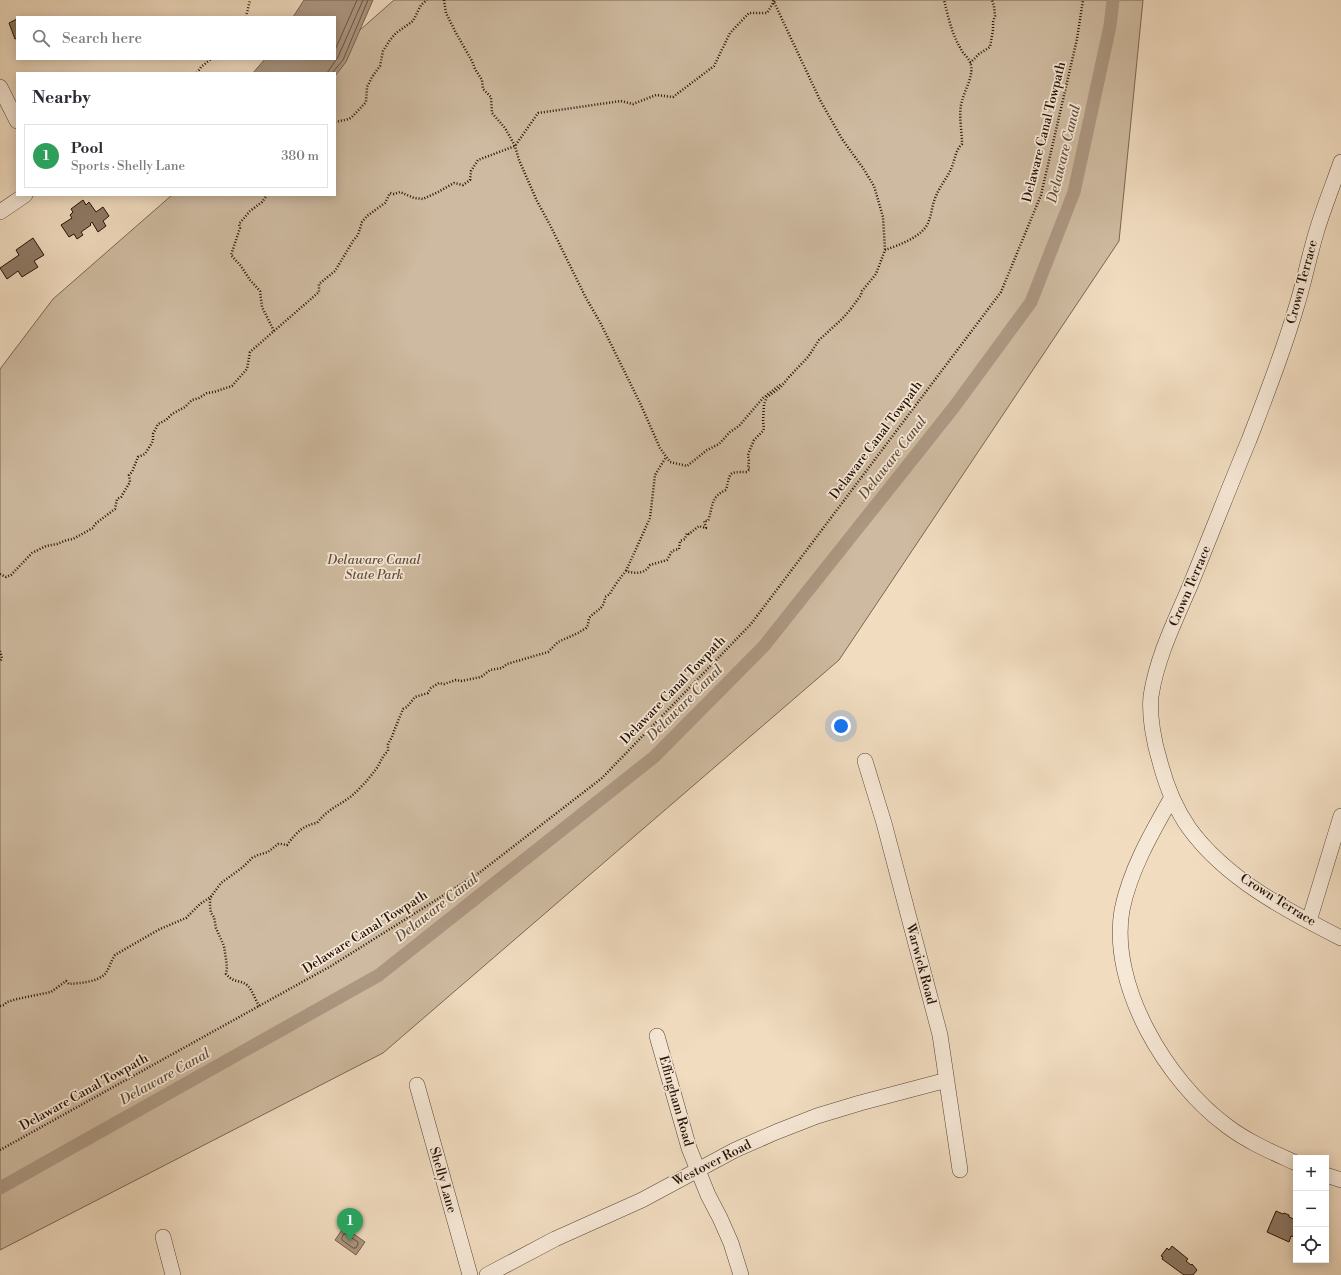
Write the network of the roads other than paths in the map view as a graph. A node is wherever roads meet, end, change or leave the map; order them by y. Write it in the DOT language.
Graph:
graph roads {
  1 [pos="0,87"];
  2 [pos="16,119"];
  3 [pos="1340,164"];
  4 [pos="24,196"];
  5 [pos="0,212"];
  6 [pos="864,761"];
  7 [pos="1172,797"];
  8 [pos="1341,816"];
  9 [pos="1309,921"];
  10 [pos="1341,938"];
  11 [pos="657,1036"];
  12 [pos="947,1080"];
  13 [pos="417,1085"];
  14 [pos="1293,1162"];
  15 [pos="698,1170"];
  16 [pos="960,1170"];
  17 [pos="1329,1176"];
  18 [pos="1341,1180"];
  19 [pos="163,1237"];
  20 [pos="173,1275"];
  21 [pos="470,1275"];
  22 [pos="487,1275"];
  23 [pos="740,1275"];
  1 -- 2 [label="street"];
  3 -- 7 [label="street, Crown Terrace"];
  4 -- 5 [label="street"];
  6 -- 12 [label="street, Warwick Road"];
  7 -- 9 [label="street, Crown Terrace"];
  7 -- 14 [label="street"];
  8 -- 9 [label="street"];
  9 -- 10 [label="street, Crown Terrace"];
  11 -- 15 [label="street, Effingham Road"];
  12 -- 15 [label="street, Westover Road"];
  12 -- 16 [label="street, Warwick Road"];
  13 -- 21 [label="street, Shelly Lane"];
  15 -- 22 [label="street, Westover Road"];
  15 -- 23 [label="street, Effingham Road"];
  17 -- 18 [label="street"];
  19 -- 20 [label="street"];
}
